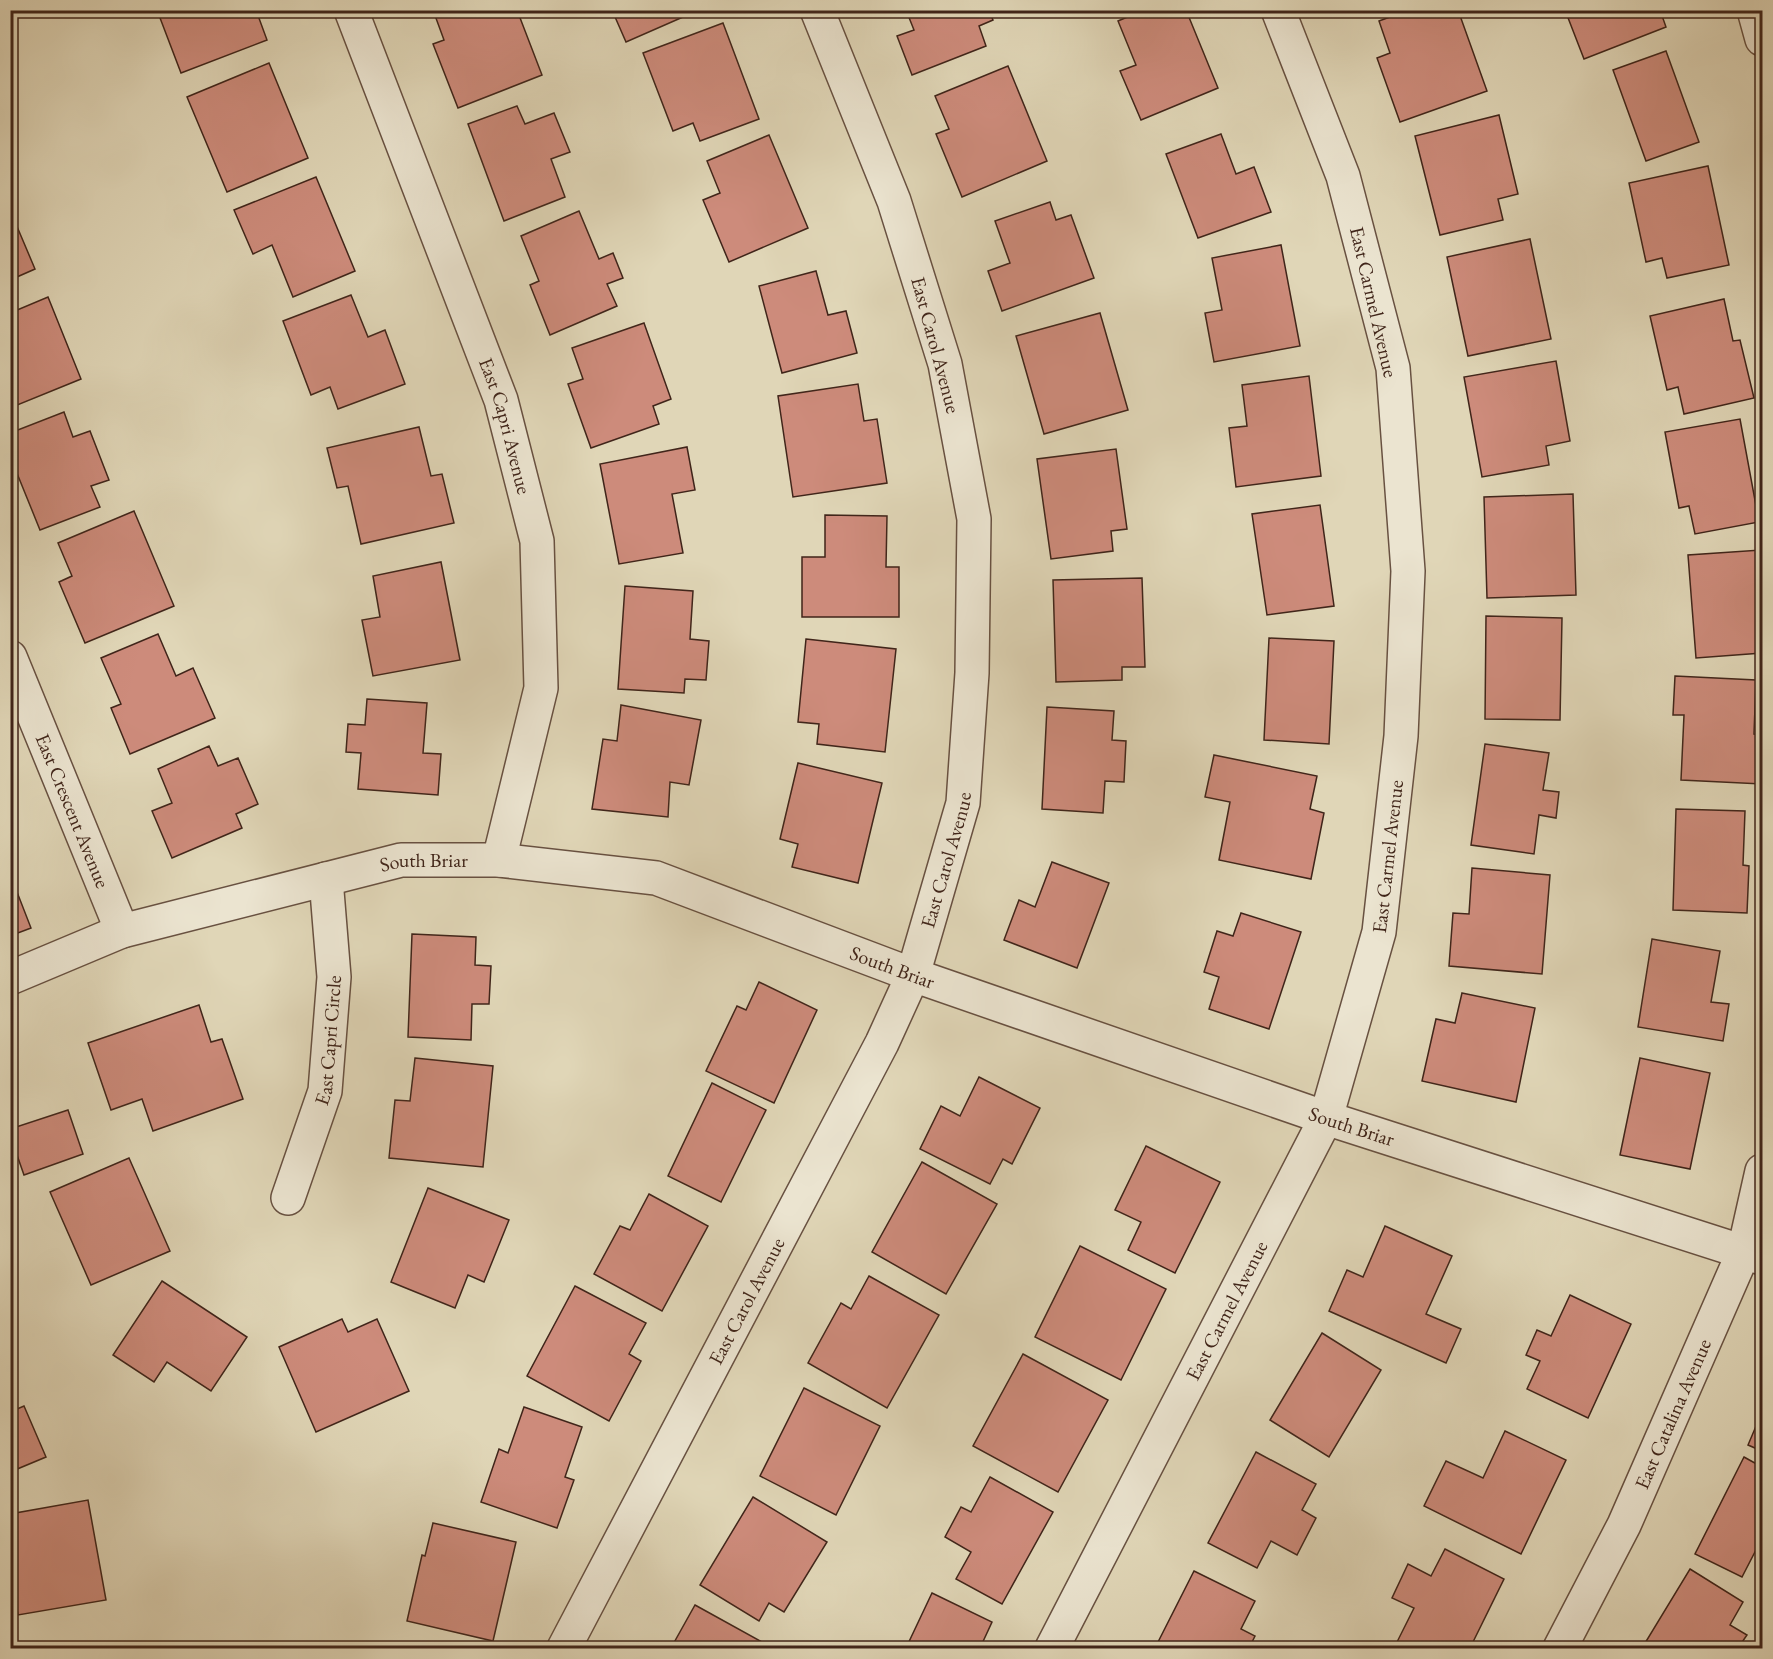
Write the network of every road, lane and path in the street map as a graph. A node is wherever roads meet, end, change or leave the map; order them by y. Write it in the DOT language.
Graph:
graph roads {
  1 [pos="351,10"];
  2 [pos="817,10"];
  3 [pos="1278,10"];
  4 [pos="1754,10"];
  5 [pos="1762,39"];
  6 [pos="10,657"];
  7 [pos="499,860"];
  8 [pos="326,879"];
  9 [pos="122,930"];
  10 [pos="913,975"];
  11 [pos="10,978"];
  12 [pos="1326,1118"];
  13 [pos="1762,1171"];
  14 [pos="288,1198"];
  15 [pos="1753,1255"];
  16 [pos="564,1648"];
  17 [pos="1052,1648"];
  18 [pos="1560,1648"];
  1 -- 7 [label="street, East Capri Avenue"];
  2 -- 10 [label="street, East Carol Avenue"];
  3 -- 12 [label="street, East Carmel Avenue"];
  4 -- 5 [label="street"];
  6 -- 9 [label="street, East Crescent Avenue"];
  7 -- 8 [label="street, South Briar"];
  7 -- 10 [label="street, South Briar"];
  8 -- 9 [label="street, South Briar"];
  8 -- 14 [label="street, East Capri Circle"];
  9 -- 11 [label="street, South Briar"];
  10 -- 12 [label="street, South Briar"];
  10 -- 16 [label="street, East Carol Avenue"];
  12 -- 15 [label="street, South Briar"];
  12 -- 17 [label="street, East Carmel Avenue"];
  13 -- 15 [label="street, East Catalina Avenue"];
  15 -- 18 [label="street, East Catalina Avenue"];
}
